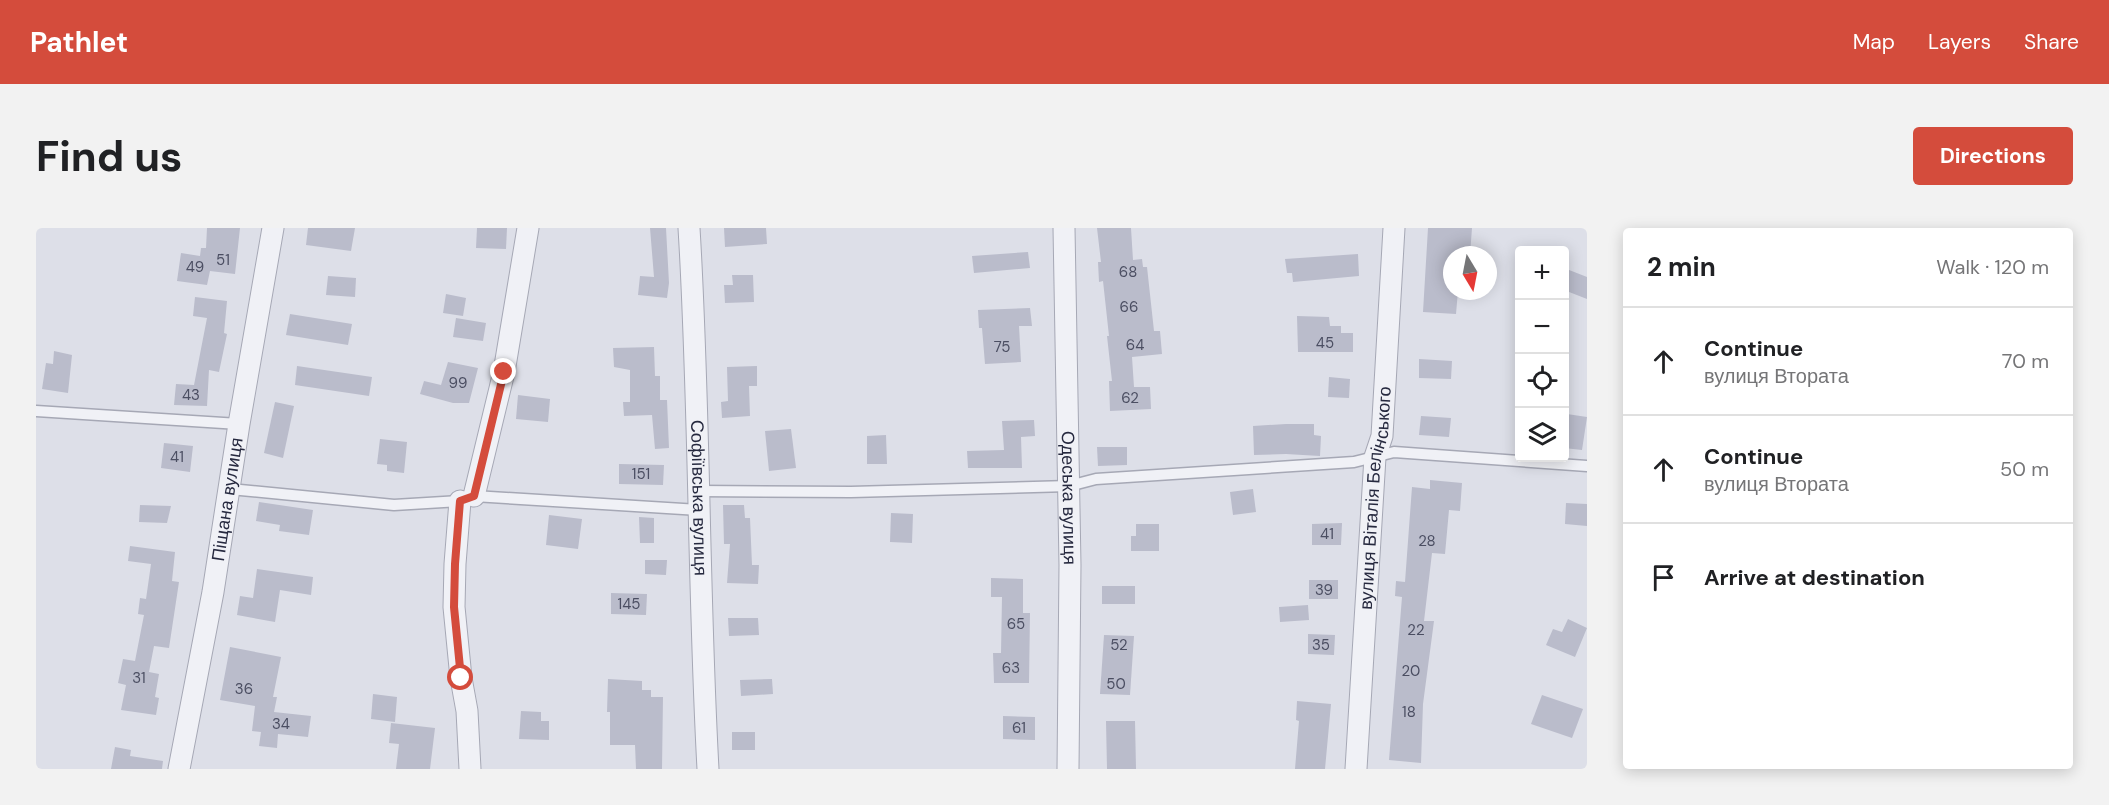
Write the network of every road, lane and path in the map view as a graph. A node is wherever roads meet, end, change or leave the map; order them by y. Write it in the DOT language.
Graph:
graph roads {
  1 [pos="273,228"];
  2 [pos="528,228"];
  3 [pos="689,228"];
  4 [pos="1064,228"];
  5 [pos="1394,228"];
  6 [pos="36,411"];
  7 [pos="239,424"];
  8 [pos="1375,457"];
  9 [pos="1587,466"];
  10 [pos="1069,486"];
  11 [pos="230,489"];
  12 [pos="467,499"];
  13 [pos="699,500"];
  14 [pos="179,769"];
  15 [pos="470,769"];
  16 [pos="708,769"];
  17 [pos="1068,769"];
  18 [pos="1356,769"];
  1 -- 7 [label="street, Піщана вулиця"];
  2 -- 12 [label="street"];
  3 -- 13 [label="street, Софіївська вулиця"];
  4 -- 10 [label="street, Одеська вулиця"];
  5 -- 8 [label="street, вулиця Віталія Белінського"];
  6 -- 7 [label="lane"];
  7 -- 11 [label="street, Піщана вулиця"];
  8 -- 9 [label="lane"];
  8 -- 10 [label="lane"];
  8 -- 18 [label="street, вулиця Віталія Белінського"];
  10 -- 13 [label="lane"];
  10 -- 17 [label="street, Одеська вулиця"];
  11 -- 12 [label="lane"];
  11 -- 14 [label="street, Піщана вулиця"];
  12 -- 13 [label="lane"];
  12 -- 15 [label="street"];
  13 -- 16 [label="street, Софіївська вулиця"];
}
